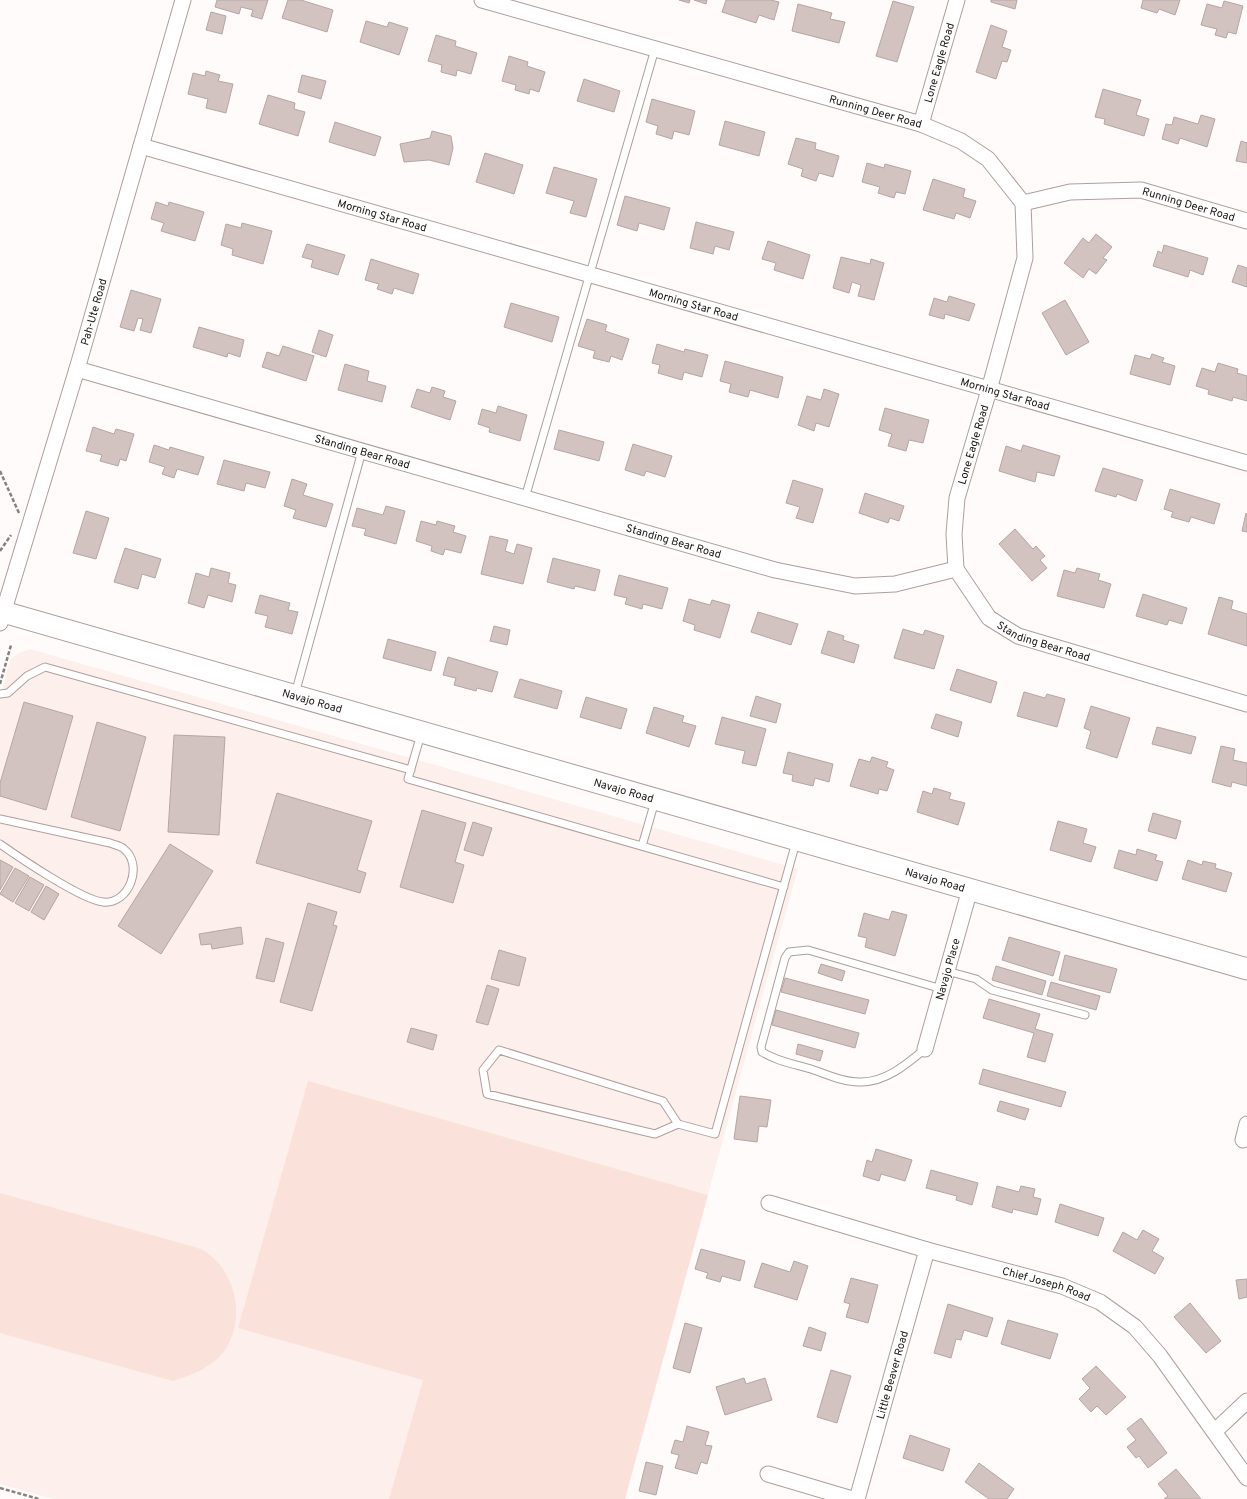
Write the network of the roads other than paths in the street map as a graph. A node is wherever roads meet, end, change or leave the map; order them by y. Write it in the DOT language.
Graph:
graph roads {
  1 [pos="183,0"];
  2 [pos="482,0"];
  3 [pos="957,0"];
  4 [pos="655,49"];
  5 [pos="921,124"];
  6 [pos="140,146"];
  7 [pos="1023,203"];
  8 [pos="1247,220"];
  9 [pos="590,275"];
  10 [pos="77,369"];
  11 [pos="989,390"];
  12 [pos="362,451"];
  13 [pos="1247,463"];
  14 [pos="525,498"];
  15 [pos="956,569"];
  16 [pos="1,615"];
  17 [pos="0,694"];
  18 [pos="295,696"];
  19 [pos="1247,704"];
  20 [pos="422,732"];
  21 [pos="411,770"];
  22 [pos="655,799"];
  23 [pos="0,819"];
  24 [pos="797,840"];
  25 [pos="0,844"];
  26 [pos="642,846"];
  27 [pos="784,887"];
  28 [pos="970,889"];
  29 [pos="1247,969"];
  30 [pos="947,971"];
  31 [pos="942,989"];
  32 [pos="1085,1015"];
  33 [pos="925,1049"];
  34 [pos="678,1124"];
  35 [pos="1247,1124"];
  36 [pos="1245,1142"];
  37 [pos="769,1203"];
  38 [pos="927,1250"];
  39 [pos="1247,1401"];
  40 [pos="1215,1431"];
  41 [pos="768,1474"];
  42 [pos="1247,1478"];
  43 [pos="852,1499"];
  44 [pos="857,1499"];
  1 -- 6 [label="street, Pah-Ute Road"];
  2 -- 4 [label="street, Running Deer Road"];
  3 -- 5 [label="street, Lone Eagle Road"];
  4 -- 5 [label="street, Running Deer Road"];
  4 -- 9 [label="lane"];
  5 -- 7 [label="street, Running Deer Road"];
  6 -- 9 [label="street, Morning Star Road"];
  6 -- 10 [label="street, Pah-Ute Road"];
  7 -- 8 [label="street, Running Deer Road"];
  7 -- 11 [label="street, Lone Eagle Road"];
  9 -- 11 [label="street, Morning Star Road"];
  9 -- 14 [label="lane"];
  10 -- 12 [label="street, Standing Bear Road"];
  10 -- 16 [label="street, Pah-Ute Road"];
  11 -- 13 [label="street, Morning Star Road"];
  11 -- 15 [label="street, Lone Eagle Road"];
  12 -- 14 [label="street, Standing Bear Road"];
  12 -- 18 [label="lane"];
  14 -- 15 [label="street, Standing Bear Road"];
  15 -- 19 [label="street, Standing Bear Road"];
  16 -- 18 [label="main road, Navajo Road"];
  17 -- 21 [label="lane"];
  18 -- 20 [label="main road, Navajo Road"];
  20 -- 21 [label="lane"];
  20 -- 22 [label="main road, Navajo Road"];
  21 -- 26 [label="lane"];
  22 -- 24 [label="main road, Navajo Road"];
  22 -- 26 [label="lane"];
  23 -- 25 [label="lane"];
  24 -- 27 [label="lane"];
  24 -- 28 [label="main road, Navajo Road"];
  26 -- 27 [label="lane"];
  27 -- 34 [label="lane"];
  28 -- 29 [label="main road, Navajo Road"];
  28 -- 30 [label="street, Navajo Place"];
  30 -- 31 [label="street, Navajo Place"];
  30 -- 32 [label="lane"];
  31 -- 33 [label="street, Navajo Place"];
  31 -- 33 [label="lane"];
  34 -- 34 [label="lane"];
  35 -- 36 [label="street"];
  37 -- 38 [label="street, Chief Joseph Road"];
  38 -- 40 [label="street, Chief Joseph Road"];
  38 -- 44 [label="street, Little Beaver Road"];
  39 -- 40 [label="street"];
  40 -- 42 [label="street, Chief Joseph Road"];
  41 -- 43 [label="street"];
}
